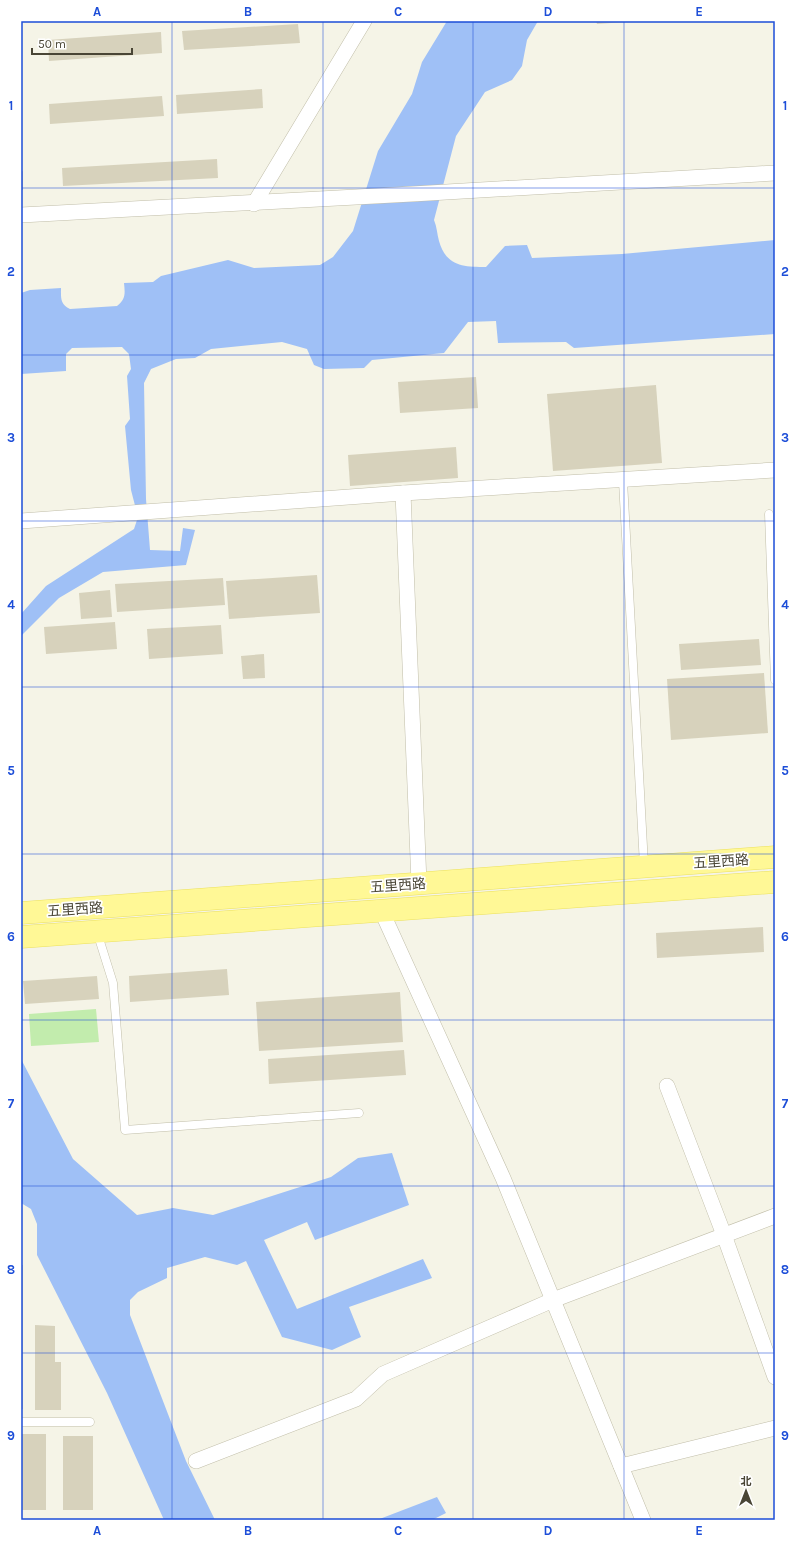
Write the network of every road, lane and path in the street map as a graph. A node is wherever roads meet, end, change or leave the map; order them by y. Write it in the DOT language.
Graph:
graph roads {
  1 [pos="364,21"];
  2 [pos="775,173"];
  3 [pos="254,204"];
  4 [pos="21,215"];
  5 [pos="775,470"];
  6 [pos="624,480"];
  7 [pos="404,493"];
  8 [pos="769,514"];
  9 [pos="21,520"];
  10 [pos="775,680"];
  11 [pos="775,857"];
  12 [pos="644,867"];
  13 [pos="775,882"];
  14 [pos="419,883"];
  15 [pos="382,912"];
  16 [pos="21,913"];
  17 [pos="97,932"];
  18 [pos="21,937"];
  19 [pos="667,1086"];
  20 [pos="359,1113"];
  21 [pos="775,1216"];
  22 [pos="724,1234"];
  23 [pos="552,1300"];
  24 [pos="775,1377"];
  25 [pos="21,1422"];
  26 [pos="90,1422"];
  27 [pos="775,1428"];
  28 [pos="196,1461"];
  29 [pos="621,1466"];
  30 [pos="643,1520"];
  1 -- 3 [label="street"];
  2 -- 3 [label="street"];
  3 -- 4 [label="street"];
  5 -- 6 [label="street"];
  6 -- 7 [label="street"];
  6 -- 12 [label="lane"];
  7 -- 9 [label="street"];
  7 -- 14 [label="street"];
  8 -- 10 [label="lane"];
  11 -- 12 [label="main road, 五里西路"];
  12 -- 14 [label="main road, 五里西路"];
  13 -- 15 [label="main road, 五里西路"];
  14 -- 16 [label="main road, 五里西路"];
  15 -- 17 [label="main road, 五里西路"];
  15 -- 23 [label="street"];
  17 -- 18 [label="main road, 五里西路"];
  17 -- 20 [label="lane"];
  19 -- 22 [label="street"];
  21 -- 22 [label="street"];
  22 -- 23 [label="street"];
  22 -- 24 [label="street"];
  23 -- 28 [label="street"];
  23 -- 29 [label="street"];
  25 -- 26 [label="lane"];
  27 -- 29 [label="street"];
  29 -- 30 [label="street"];
}
